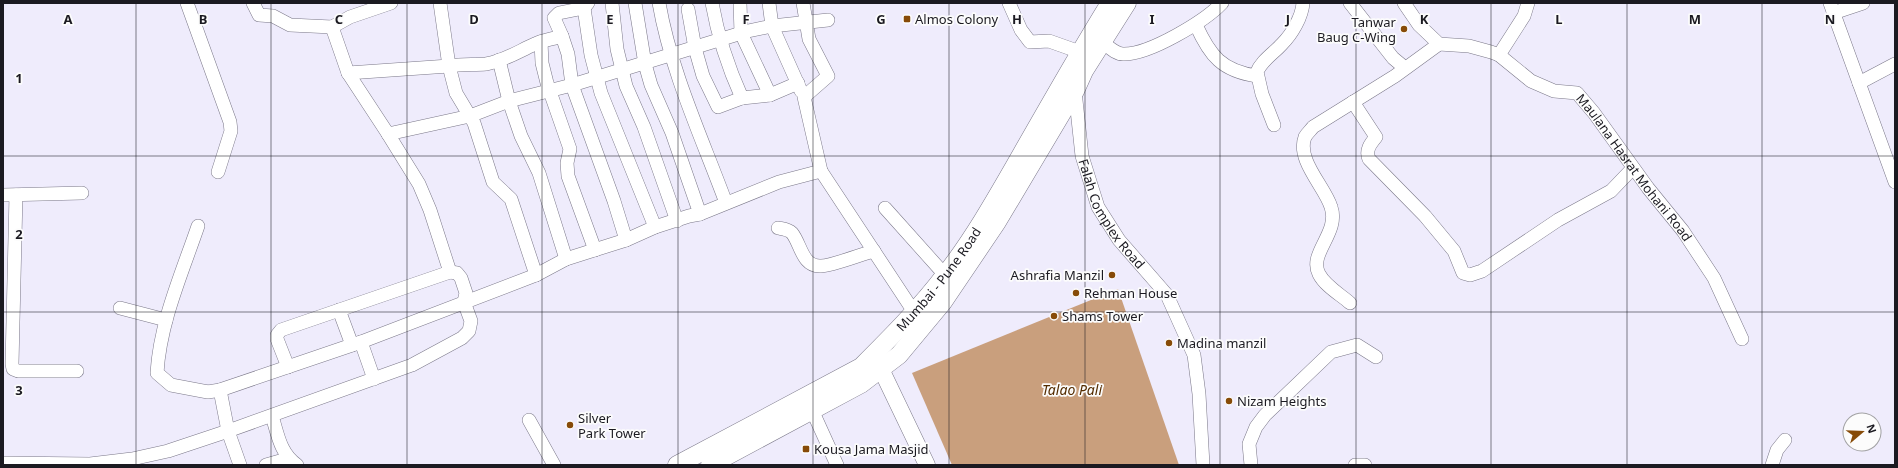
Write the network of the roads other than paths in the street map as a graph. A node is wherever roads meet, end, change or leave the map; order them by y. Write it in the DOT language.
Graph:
graph roads {
  1 [pos="187,3"];
  2 [pos="253,3"];
  3 [pos="391,3"];
  4 [pos="440,3"];
  5 [pos="612,3"];
  6 [pos="635,3"];
  7 [pos="659,3"];
  8 [pos="712,3"];
  9 [pos="740,3"];
  10 [pos="768,3"];
  11 [pos="803,3"];
  12 [pos="1009,3"];
  13 [pos="1110,3"];
  14 [pos="1127,3"];
  15 [pos="1222,3"];
  16 [pos="1303,3"];
  17 [pos="1350,3"];
  18 [pos="1404,3"];
  19 [pos="1528,3"];
  20 [pos="1863,3"];
  21 [pos="586,6"];
  22 [pos="1832,8"];
  23 [pos="688,9"];
  24 [pos="828,20"];
  25 [pos="806,22"];
  26 [pos="1196,25"];
  27 [pos="772,26"];
  28 [pos="332,27"];
  29 [pos="741,33"];
  30 [pos="562,36"];
  31 [pos="720,40"];
  32 [pos="541,42"];
  33 [pos="1102,42"];
  34 [pos="1439,44"];
  35 [pos="695,48"];
  36 [pos="1080,52"];
  37 [pos="672,55"];
  38 [pos="1499,55"];
  39 [pos="499,60"];
  40 [pos="645,64"];
  41 [pos="1895,64"];
  42 [pos="449,66"];
  43 [pos="1405,68"];
  44 [pos="623,69"];
  45 [pos="348,73"];
  46 [pos="1257,76"];
  47 [pos="597,77"];
  48 [pos="798,83"];
  49 [pos="1859,83"];
  50 [pos="572,85"];
  51 [pos="549,91"];
  52 [pos="1074,91"];
  53 [pos="770,95"];
  54 [pos="804,97"];
  55 [pos="742,98"];
  56 [pos="509,101"];
  57 [pos="1353,102"];
  58 [pos="470,116"];
  59 [pos="1274,125"];
  60 [pos="388,134"];
  61 [pos="1634,168"];
  62 [pos="821,171"];
  63 [pos="218,172"];
  64 [pos="1895,182"];
  65 [pos="82,193"];
  66 [pos="3,195"];
  67 [pos="16,195"];
  68 [pos="726,203"];
  69 [pos="885,208"];
  70 [pos="700,214"];
  71 [pos="677,221"];
  72 [pos="198,226"];
  73 [pos="655,227"];
  74 [pos="778,228"];
  75 [pos="626,240"];
  76 [pos="595,250"];
  77 [pos="874,251"];
  78 [pos="566,259"];
  79 [pos="450,272"];
  80 [pos="536,275"];
  81 [pos="945,275"];
  82 [pos="464,302"];
  83 [pos="1350,303"];
  84 [pos="120,308"];
  85 [pos="339,310"];
  86 [pos="919,319"];
  87 [pos="166,320"];
  88 [pos="1742,339"];
  89 [pos="356,344"];
  90 [pos="1376,357"];
  91 [pos="878,360"];
  92 [pos="8,364"];
  93 [pos="288,367"];
  94 [pos="77,371"];
  95 [pos="374,379"];
  96 [pos="220,390"];
  97 [pos="812,410"];
  98 [pos="272,416"];
  99 [pos="529,420"];
  100 [pos="228,431"];
  101 [pos="1785,440"];
  102 [pos="292,462"];
  103 [pos="3,463"];
  104 [pos="85,464"];
  105 [pos="240,465"];
  106 [pos="266,465"];
  107 [pos="554,465"];
  108 [pos="677,465"];
  109 [pos="710,465"];
  110 [pos="837,465"];
  111 [pos="927,465"];
  112 [pos="1203,465"];
  113 [pos="1251,465"];
  114 [pos="1354,465"];
  115 [pos="1365,465"];
  116 [pos="1772,465"];
  1 -- 63 [label="street"];
  2 -- 28 [label="street"];
  3 -- 28 [label="street"];
  4 -- 42 [label="street"];
  5 -- 44 [label="street"];
  6 -- 40 [label="street"];
  7 -- 37 [label="street"];
  8 -- 31 [label="street"];
  9 -- 29 [label="street"];
  10 -- 27 [label="street"];
  11 -- 25 [label="street"];
  12 -- 36 [label="street"];
  13 -- 36 [label="main road, Mumbai - Pune Road"];
  14 -- 33 [label="main road, Mumbai - Pune Road"];
  15 -- 26 [label="street"];
  16 -- 46 [label="street"];
  17 -- 43 [label="street"];
  18 -- 34 [label="street"];
  19 -- 38 [label="street"];
  20 -- 22 [label="street"];
  21 -- 30 [label="street"];
  21 -- 47 [label="street"];
  22 -- 49 [label="street"];
  23 -- 35 [label="street"];
  24 -- 25 [label="street"];
  25 -- 27 [label="street"];
  25 -- 54 [label="street"];
  26 -- 33 [label="street"];
  26 -- 46 [label="street"];
  27 -- 29 [label="street"];
  27 -- 48 [label="street"];
  28 -- 45 [label="street"];
  29 -- 31 [label="street"];
  29 -- 53 [label="street"];
  30 -- 32 [label="street"];
  30 -- 50 [label="street"];
  31 -- 35 [label="street"];
  31 -- 55 [label="street"];
  32 -- 39 [label="street"];
  32 -- 51 [label="street"];
  33 -- 52 [label="main road, Mumbai - Pune Road"];
  34 -- 38 [label="street, Maulana Hasrat Mohani Road"];
  34 -- 43 [label="street"];
  35 -- 37 [label="street"];
  35 -- 55 [label="street"];
  36 -- 81 [label="main road, Mumbai - Pune Road"];
  37 -- 40 [label="street"];
  37 -- 68 [label="street"];
  38 -- 61 [label="street, Maulana Hasrat Mohani Road"];
  39 -- 42 [label="street"];
  39 -- 56 [label="street"];
  40 -- 44 [label="street"];
  40 -- 70 [label="street"];
  41 -- 49 [label="street"];
  42 -- 45 [label="street"];
  42 -- 58 [label="street"];
  43 -- 57 [label="street"];
  44 -- 47 [label="street"];
  44 -- 71 [label="street"];
  45 -- 60 [label="street"];
  46 -- 59 [label="street"];
  47 -- 50 [label="street"];
  47 -- 73 [label="street"];
  48 -- 53 [label="street"];
  48 -- 54 [label="street"];
  49 -- 64 [label="street"];
  50 -- 51 [label="street"];
  50 -- 75 [label="street"];
  51 -- 56 [label="street"];
  51 -- 76 [label="street"];
  52 -- 86 [label="main road, Mumbai - Pune Road"];
  52 -- 112 [label="street, Falah Complex Road"];
  53 -- 55 [label="street"];
  54 -- 62 [label="street"];
  56 -- 58 [label="street"];
  56 -- 78 [label="street"];
  57 -- 61 [label="street"];
  57 -- 83 [label="street"];
  58 -- 60 [label="street"];
  58 -- 80 [label="street"];
  60 -- 79 [label="street"];
  61 -- 88 [label="street, Maulana Hasrat Mohani Road"];
  62 -- 68 [label="street"];
  62 -- 77 [label="street"];
  65 -- 67 [label="street"];
  66 -- 67 [label="street"];
  67 -- 92 [label="street"];
  68 -- 70 [label="street"];
  69 -- 81 [label="street"];
  70 -- 71 [label="street"];
  71 -- 73 [label="street"];
  72 -- 87 [label="street"];
  73 -- 75 [label="street"];
  74 -- 77 [label="street"];
  75 -- 76 [label="street"];
  76 -- 78 [label="street"];
  77 -- 86 [label="street"];
  78 -- 80 [label="street"];
  79 -- 82 [label="street"];
  79 -- 85 [label="street"];
  80 -- 82 [label="street"];
  81 -- 86 [label="main road, Mumbai - Pune Road"];
  82 -- 89 [label="street"];
  82 -- 95 [label="street"];
  84 -- 87 [label="street"];
  85 -- 89 [label="street"];
  85 -- 93 [label="street"];
  86 -- 91 [label="main road, Mumbai - Pune Road"];
  87 -- 96 [label="street"];
  89 -- 93 [label="street"];
  89 -- 95 [label="street"];
  90 -- 113 [label="street"];
  91 -- 97 [label="main road, Mumbai - Pune Road"];
  91 -- 108 [label="main road, Mumbai - Pune Road"];
  91 -- 111 [label="street"];
  92 -- 94 [label="street"];
  93 -- 96 [label="street"];
  95 -- 98 [label="street"];
  96 -- 100 [label="street"];
  97 -- 109 [label="main road, Mumbai - Pune Road"];
  97 -- 110 [label="street"];
  98 -- 100 [label="street"];
  98 -- 102 [label="street"];
  99 -- 107 [label="street"];
  100 -- 104 [label="street"];
  100 -- 105 [label="street"];
  101 -- 116 [label="street"];
  102 -- 106 [label="street"];
  103 -- 104 [label="street"];
  114 -- 115 [label="street"];
}
